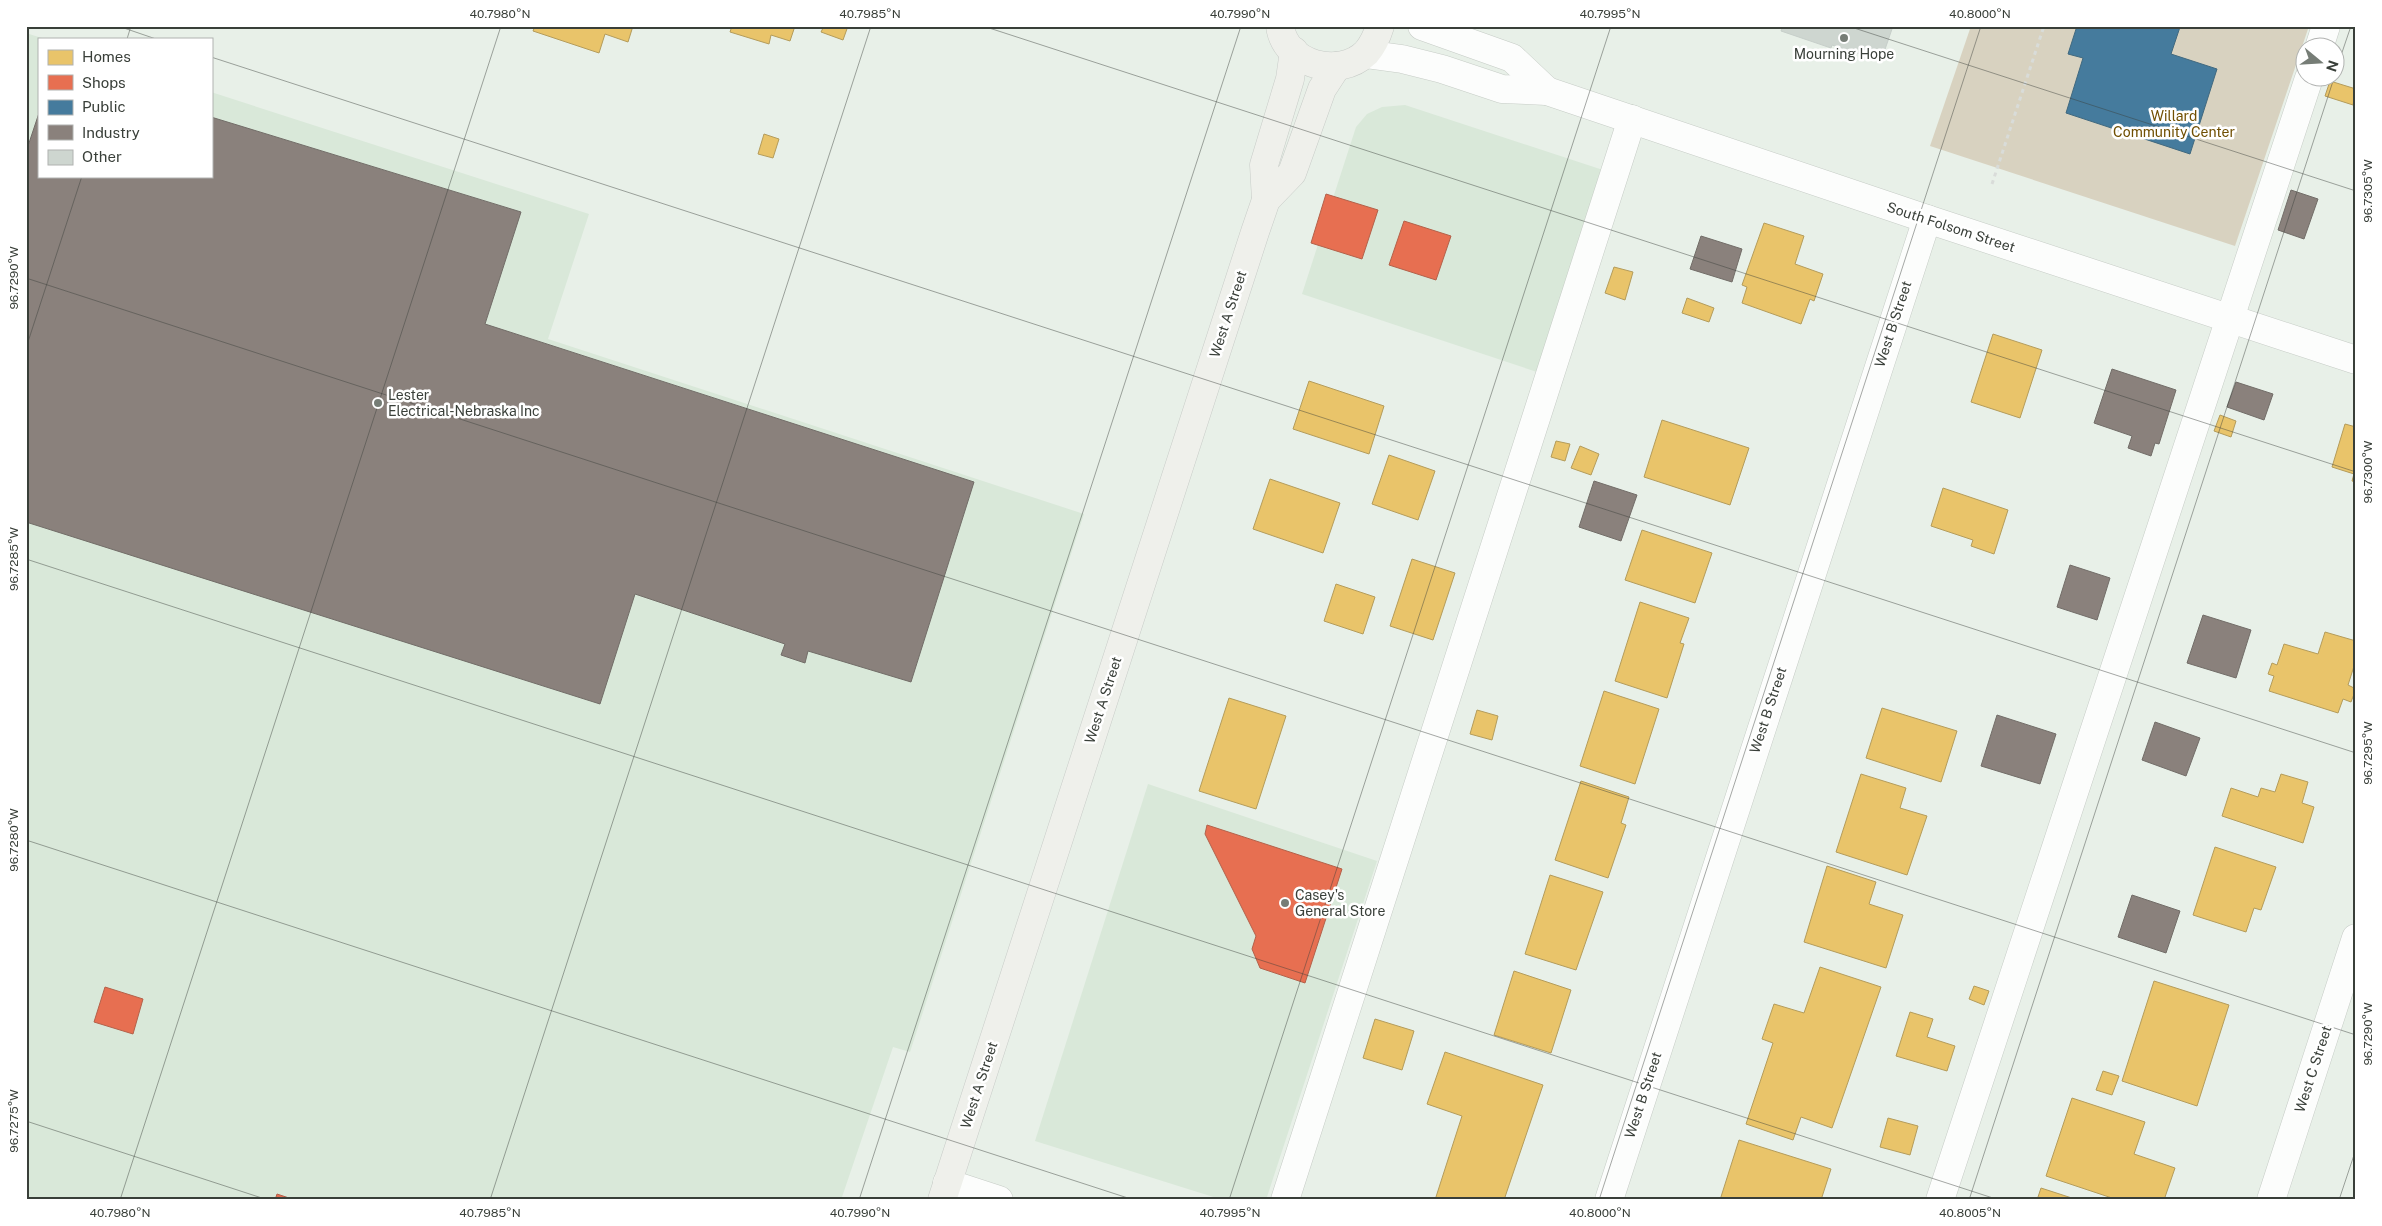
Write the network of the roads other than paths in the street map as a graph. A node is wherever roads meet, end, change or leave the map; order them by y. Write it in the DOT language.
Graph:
graph roads {
  1 [pos="1380,26"];
  2 [pos="1422,26"];
  3 [pos="2326,26"];
  4 [pos="1283,34"];
  5 [pos="2322,38"];
  6 [pos="1365,54"];
  7 [pos="1337,66"];
  8 [pos="2306,88"];
  9 [pos="1547,91"];
  10 [pos="1632,119"];
  11 [pos="1266,200"];
  12 [pos="1927,219"];
  13 [pos="2228,318"];
  14 [pos="2356,360"];
  15 [pos="2356,938"];
  16 [pos="944,1191"];
  17 [pos="999,1200"];
  18 [pos="1284,1200"];
  19 [pos="1610,1200"];
  20 [pos="1940,1200"];
  21 [pos="2271,1200"];
  1 -- 6 [label="main road"];
  2 -- 9 [label="street, South Folsom Street"];
  3 -- 5 [label="street"];
  4 -- 7 [label="main road"];
  4 -- 11 [label="main road, West A Street"];
  6 -- 7 [label="main road"];
  6 -- 9 [label="street, South Folsom Street"];
  7 -- 11 [label="main road, West A Street"];
  8 -- 13 [label="street"];
  9 -- 10 [label="street, South Folsom Street"];
  10 -- 12 [label="street, South Folsom Street"];
  10 -- 18 [label="street"];
  11 -- 16 [label="main road, West A Street"];
  12 -- 13 [label="street, South Folsom Street"];
  12 -- 19 [label="street, West B Street"];
  13 -- 14 [label="street, South Folsom Street"];
  13 -- 20 [label="street"];
  15 -- 21 [label="street, West C Street"];
  16 -- 17 [label="street"];
}
